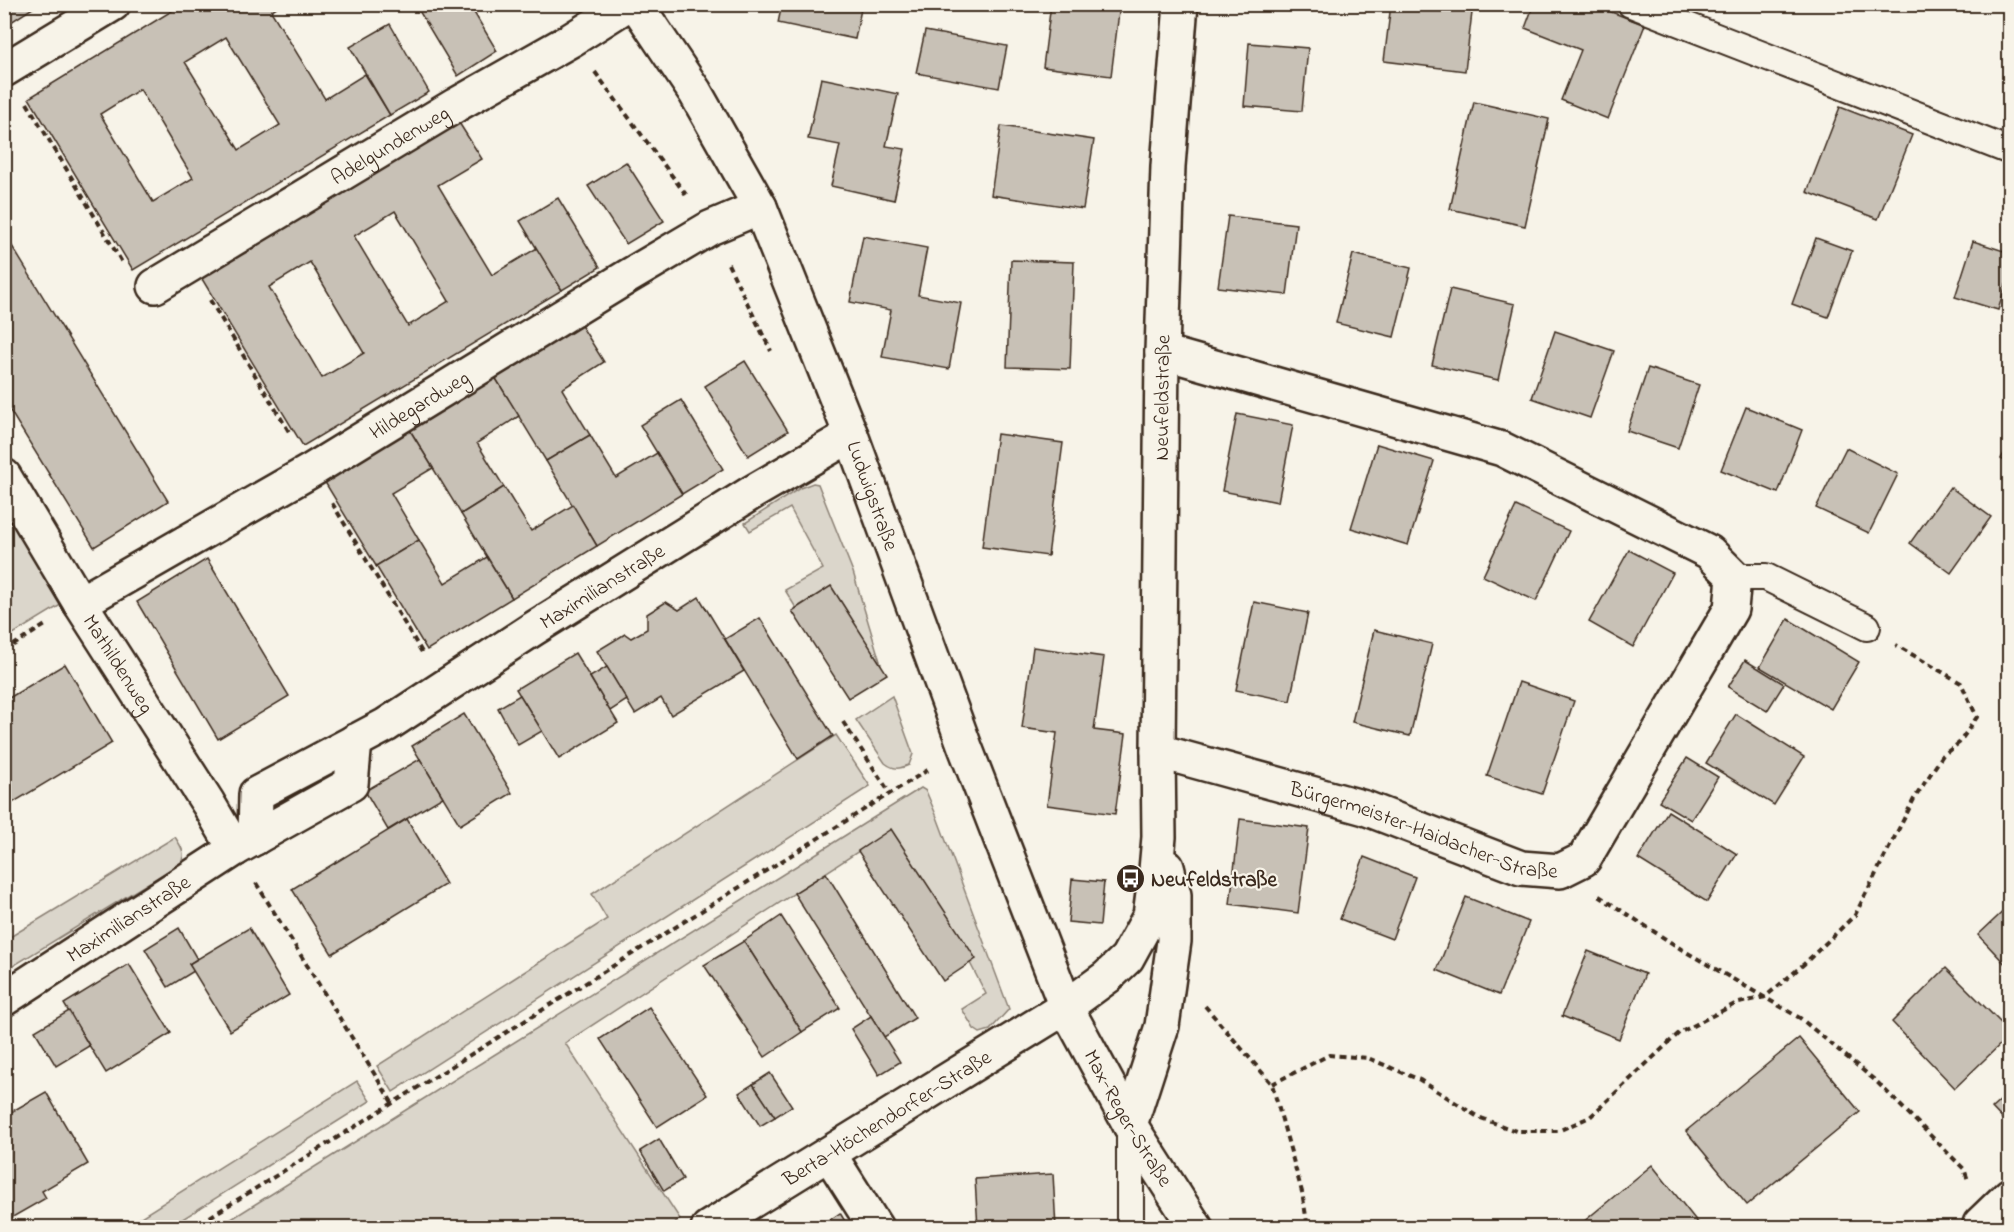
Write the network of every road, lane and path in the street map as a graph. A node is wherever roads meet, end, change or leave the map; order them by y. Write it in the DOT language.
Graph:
graph roads {
  1 [pos="112,4"];
  2 [pos="628,4"];
  3 [pos="636,4"];
  4 [pos="1181,4"];
  5 [pos="1631,4"];
  6 [pos="6,69"];
  7 [pos="2010,151"];
  8 [pos="760,207"];
  9 [pos="189,264"];
  10 [pos="155,286"];
  11 [pos="1162,352"];
  12 [pos="851,435"];
  13 [pos="312,470"];
  14 [pos="4,476"];
  15 [pos="1734,577"];
  16 [pos="80,603"];
  17 [pos="1867,627"];
  18 [pos="4,651"];
  19 [pos="443,688"];
  20 [pos="843,722"];
  21 [pos="965,747"];
  22 [pos="1158,751"];
  23 [pos="890,793"];
  24 [pos="1159,837"];
  25 [pos="245,844"];
  26 [pos="1560,872"];
  27 [pos="1168,980"];
  28 [pos="1765,997"];
  29 [pos="4,999"];
  30 [pos="1066,1007"];
  31 [pos="1272,1084"];
  32 [pos="393,1104"];
  33 [pos="1130,1125"];
  34 [pos="829,1154"];
  35 [pos="2010,1195"];
  36 [pos="1978,1226"];
  37 [pos="192,1227"];
  38 [pos="708,1227"];
  39 [pos="876,1227"];
  40 [pos="1130,1227"];
  41 [pos="1196,1227"];
  42 [pos="1308,1227"];
  1 -- 6 [label="street"];
  2 -- 9 [label="street, Adelgundenweg"];
  3 -- 8 [label="street, Ludwigstraße"];
  4 -- 11 [label="street, Neufeldstraße"];
  5 -- 7 [label="lane"];
  6 -- 10 [label="path"];
  8 -- 12 [label="street, Ludwigstraße"];
  8 -- 13 [label="street, Hildegardweg"];
  9 -- 10 [label="street, Adelgundenweg"];
  9 -- 13 [label="path"];
  11 -- 15 [label="street"];
  11 -- 22 [label="street, Neufeldstraße"];
  12 -- 19 [label="street, Maximilianstraße"];
  12 -- 21 [label="street, Ludwigstraße"];
  13 -- 16 [label="street, Hildegardweg"];
  13 -- 19 [label="path"];
  14 -- 16 [label="street, Mathildenweg"];
  15 -- 17 [label="lane"];
  15 -- 26 [label="street, Bürgermeister-Haidacher-Straße"];
  16 -- 18 [label="path"];
  16 -- 25 [label="street, Mathildenweg"];
  17 -- 28 [label="path"];
  19 -- 25 [label="street, Maximilianstraße"];
  20 -- 23 [label="path"];
  21 -- 23 [label="path"];
  21 -- 30 [label="street, Ludwigstraße"];
  22 -- 24 [label="street, Neufeldstraße"];
  22 -- 26 [label="street, Bürgermeister-Haidacher-Straße"];
  23 -- 32 [label="path"];
  24 -- 27 [label="street"];
  24 -- 30 [label="street, Neufeldstraße"];
  25 -- 29 [label="street, Maximilianstraße"];
  25 -- 32 [label="path"];
  26 -- 28 [label="path"];
  27 -- 31 [label="path"];
  27 -- 33 [label="street"];
  28 -- 31 [label="path"];
  28 -- 36 [label="path"];
  30 -- 33 [label="street, Max-Reger-Straße"];
  30 -- 34 [label="street, Berta-Höchendorfer-Straße"];
  31 -- 42 [label="path"];
  32 -- 37 [label="path"];
  33 -- 40 [label="lane"];
  33 -- 41 [label="street, Max-Reger-Straße"];
  34 -- 38 [label="street, Berta-Höchendorfer-Straße"];
  34 -- 39 [label="street"];
  35 -- 36 [label="street"];
}
